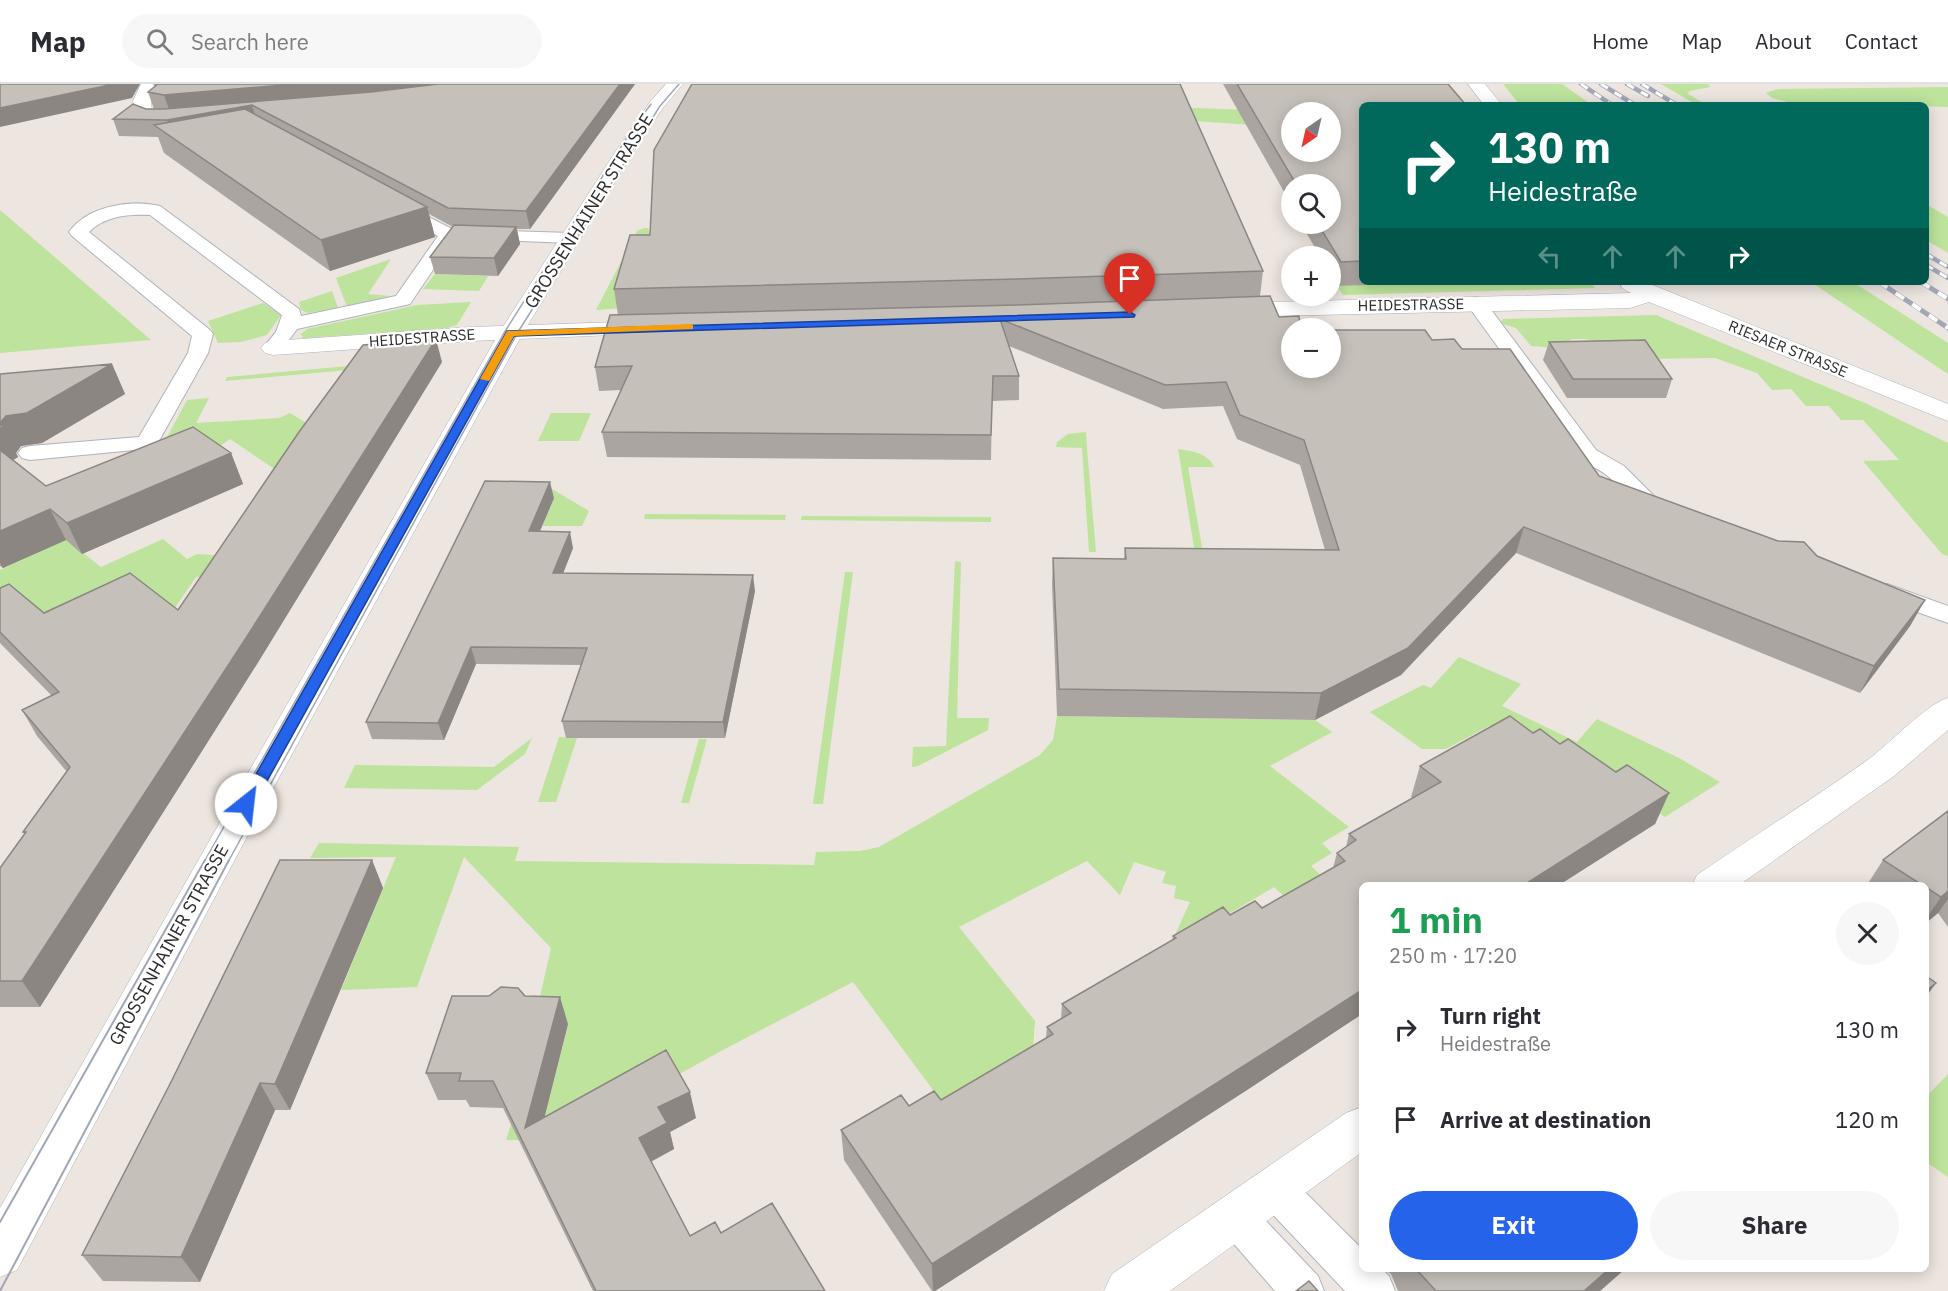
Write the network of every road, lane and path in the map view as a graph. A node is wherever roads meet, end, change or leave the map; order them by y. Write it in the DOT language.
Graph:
graph roads {
  1 [pos="149,84"];
  2 [pos="675,84"];
  3 [pos="1476,84"];
  4 [pos="1491,102"];
  5 [pos="196,118"];
  6 [pos="378,195"];
  7 [pos="448,234"];
  8 [pos="571,238"];
  9 [pos="1640,288"];
  10 [pos="1476,303"];
  11 [pos="1211,311"];
  12 [pos="288,325"];
  13 [pos="671,328"];
  14 [pos="511,333"];
  15 [pos="273,348"];
  16 [pos="1948,412"];
  17 [pos="30,453"];
  18 [pos="1681,517"];
  19 [pos="1868,585"];
  20 [pos="1948,615"];
  21 [pos="1944,721"];
  22 [pos="1715,882"];
  23 [pos="1359,1129"];
  24 [pos="1274,1188"];
  25 [pos="1234,1215"];
  26 [pos="0,1254"];
  27 [pos="1129,1291"];
  28 [pos="1303,1291"];
  29 [pos="1374,1291"];
  1 -- 5 [label="street"];
  2 -- 8 [label="street, GROSSENHAINER STRASSE"];
  3 -- 4 [label="street"];
  6 -- 7 [label="lane"];
  7 -- 8 [label="lane"];
  7 -- 12 [label="lane"];
  8 -- 14 [label="street, GROSSENHAINER STRASSE"];
  9 -- 10 [label="street, HEIDESTRASSE"];
  9 -- 16 [label="street, RIESAER STRASSE"];
  10 -- 11 [label="street, HEIDESTRASSE"];
  10 -- 18 [label="lane"];
  12 -- 15 [label="lane"];
  12 -- 17 [label="lane"];
  13 -- 14 [label="street, HEIDESTRASSE"];
  14 -- 15 [label="street, HEIDESTRASSE"];
  14 -- 26 [label="street, GROSSENHAINER STRASSE"];
  19 -- 20 [label="lane"];
  21 -- 22 [label="street"];
  23 -- 24 [label="street"];
  24 -- 25 [label="street"];
  24 -- 29 [label="lane"];
  25 -- 27 [label="street"];
  25 -- 28 [label="lane"];
}
